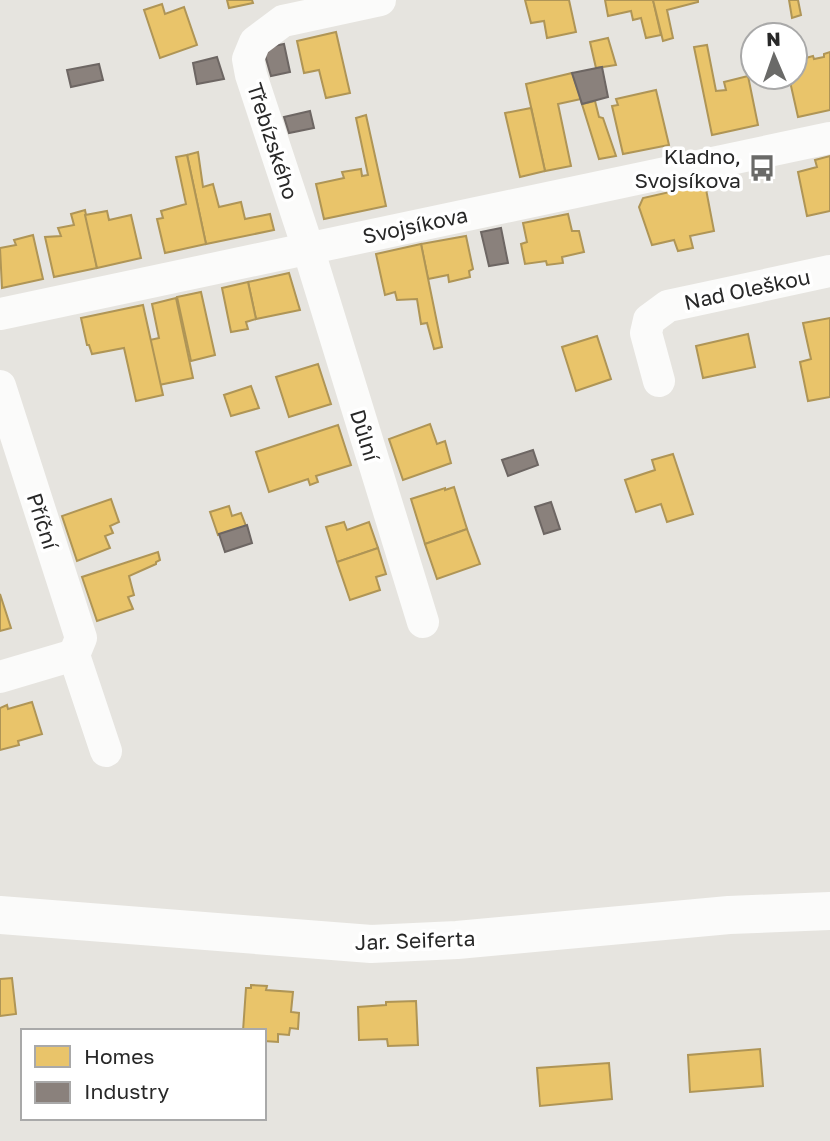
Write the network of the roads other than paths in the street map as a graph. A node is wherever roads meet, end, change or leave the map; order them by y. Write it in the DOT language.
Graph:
graph roads {
  1 [pos="380,0"];
  2 [pos="830,138"];
  3 [pos="308,248"];
  4 [pos="830,271"];
  5 [pos="0,314"];
  6 [pos="659,381"];
  7 [pos="0,386"];
  8 [pos="423,622"];
  9 [pos="74,655"];
  10 [pos="0,677"];
  11 [pos="106,751"];
  12 [pos="830,911"];
  13 [pos="0,915"];
  1 -- 3 [label="street, Třebízského"];
  2 -- 3 [label="street, Svojsíkova"];
  3 -- 5 [label="street, Svojsíkova"];
  3 -- 8 [label="street, Důlní"];
  4 -- 6 [label="street, Nad Oleškou"];
  7 -- 9 [label="street, Příční"];
  9 -- 10 [label="street"];
  9 -- 11 [label="street, Příční"];
  12 -- 13 [label="street, Jar. Seiferta"];
}
